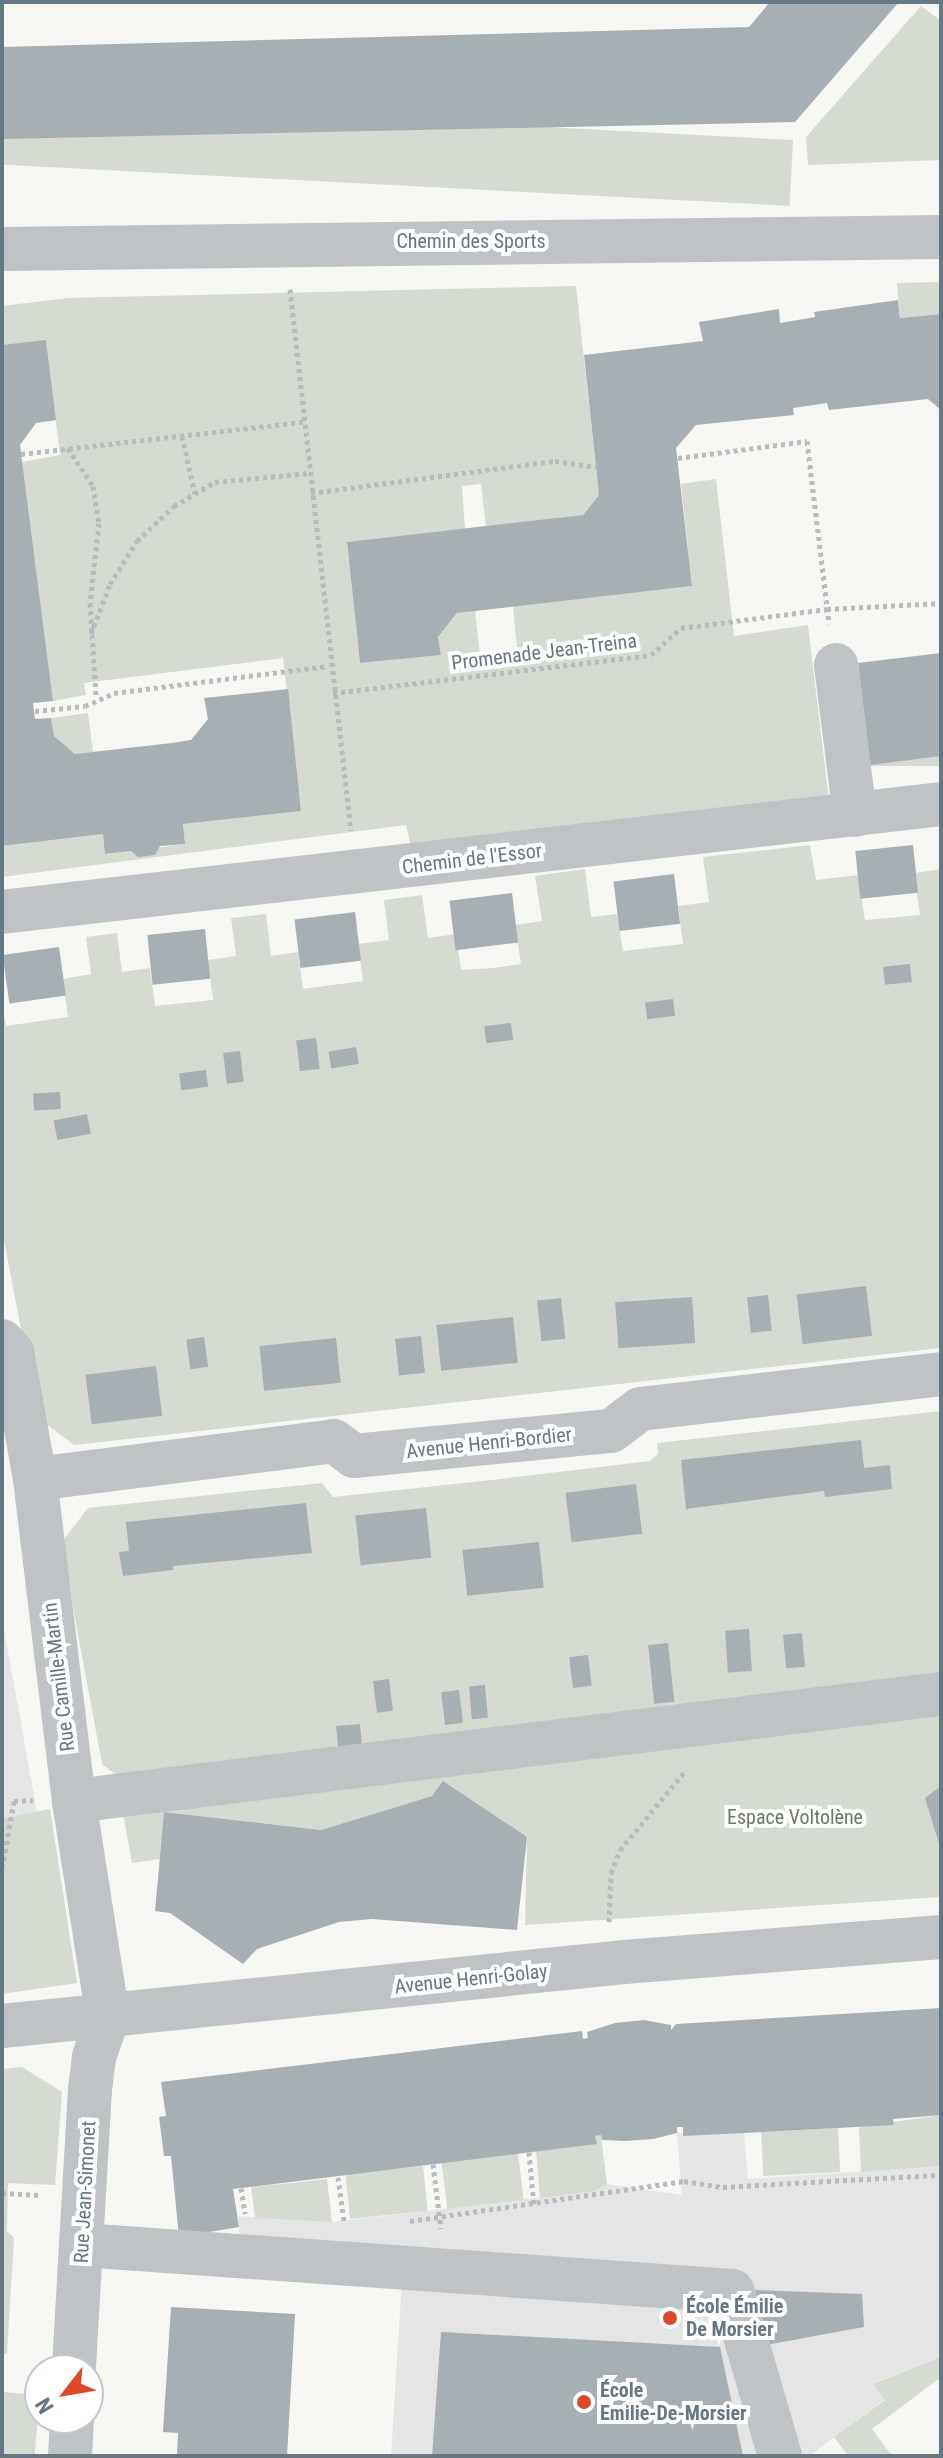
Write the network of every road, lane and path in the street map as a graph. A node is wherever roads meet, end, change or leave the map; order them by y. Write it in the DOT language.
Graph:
graph roads {
  1 [pos="941,237"];
  2 [pos="2,249"];
  3 [pos="289,280"];
  4 [pos="303,422"];
  5 [pos="182,436"];
  6 [pos="68,448"];
  7 [pos="21,454"];
  8 [pos="678,458"];
  9 [pos="596,467"];
  10 [pos="309,473"];
  11 [pos="311,493"];
  12 [pos="195,494"];
  13 [pos="941,603"];
  14 [pos="827,609"];
  15 [pos="91,634"];
  16 [pos="836,665"];
  17 [pos="328,666"];
  18 [pos="333,693"];
  19 [pos="96,697"];
  20 [pos="35,711"];
  21 [pos="941,804"];
  22 [pos="855,815"];
  23 [pos="356,872"];
  24 [pos="2,912"];
  25 [pos="2,1341"];
  26 [pos="941,1374"];
  27 [pos="35,1479"];
  28 [pos="941,1694"];
  29 [pos="718,1721"];
  30 [pos="56,1800"];
  31 [pos="2,1868"];
  32 [pos="608,1927"];
  33 [pos="941,1937"];
  34 [pos="108,2017"];
  35 [pos="2,2026"];
  36 [pos="529,2152"];
  37 [pos="433,2164"];
  38 [pos="941,2175"];
  39 [pos="338,2177"];
  40 [pos="241,2188"];
  41 [pos="2,2193"];
  42 [pos="47,2195"];
  43 [pos="534,2206"];
  44 [pos="440,2218"];
  45 [pos="392,2223"];
  46 [pos="247,2224"];
  47 [pos="331,2228"];
  48 [pos="82,2245"];
  49 [pos="446,2269"];
  50 [pos="75,2354"];
  51 [pos="71,2434"];
  52 [pos="70,2456"];
  53 [pos="780,2456"];
  1 -- 2 [label="street, Chemin des Sports"];
  3 -- 4 [label="path"];
  4 -- 5 [label="path"];
  4 -- 10 [label="path"];
  5 -- 6 [label="path"];
  5 -- 12 [label="path"];
  6 -- 7 [label="path"];
  6 -- 15 [label="path"];
  8 -- 14 [label="path"];
  9 -- 11 [label="path"];
  10 -- 11 [label="path"];
  10 -- 12 [label="path"];
  11 -- 17 [label="path"];
  12 -- 15 [label="path"];
  13 -- 14 [label="path, Promenade Jean-Treina"];
  14 -- 16 [label="path"];
  14 -- 18 [label="path, Promenade Jean-Treina"];
  15 -- 19 [label="path"];
  16 -- 22 [label="street"];
  17 -- 18 [label="path"];
  17 -- 19 [label="path"];
  18 -- 23 [label="path"];
  19 -- 20 [label="path"];
  21 -- 22 [label="street, Chemin de l'Essor"];
  22 -- 23 [label="street, Chemin de l'Essor"];
  23 -- 24 [label="street, Chemin de l'Essor"];
  25 -- 27 [label="street, Rue Camille-Martin"];
  26 -- 27 [label="street, Avenue Henri-Bordier"];
  27 -- 30 [label="street, Rue Camille-Martin"];
  28 -- 29 [label="street"];
  29 -- 30 [label="street"];
  29 -- 32 [label="path"];
  30 -- 31 [label="path"];
  30 -- 34 [label="street, Rue Camille-Martin"];
  33 -- 34 [label="street, Avenue Henri-Golay"];
  34 -- 35 [label="street, Avenue Henri-Golay"];
  34 -- 48 [label="street, Rue Jean-Simonet"];
  36 -- 43 [label="path"];
  37 -- 44 [label="path"];
  38 -- 43 [label="path"];
  39 -- 47 [label="path"];
  40 -- 46 [label="path"];
  41 -- 42 [label="path"];
  43 -- 44 [label="path"];
  44 -- 45 [label="path"];
  44 -- 49 [label="path"];
  48 -- 49 [label="street"];
  48 -- 50 [label="street, Rue Jean-Simonet"];
  49 -- 53 [label="street"];
  51 -- 52 [label="street"];
}
